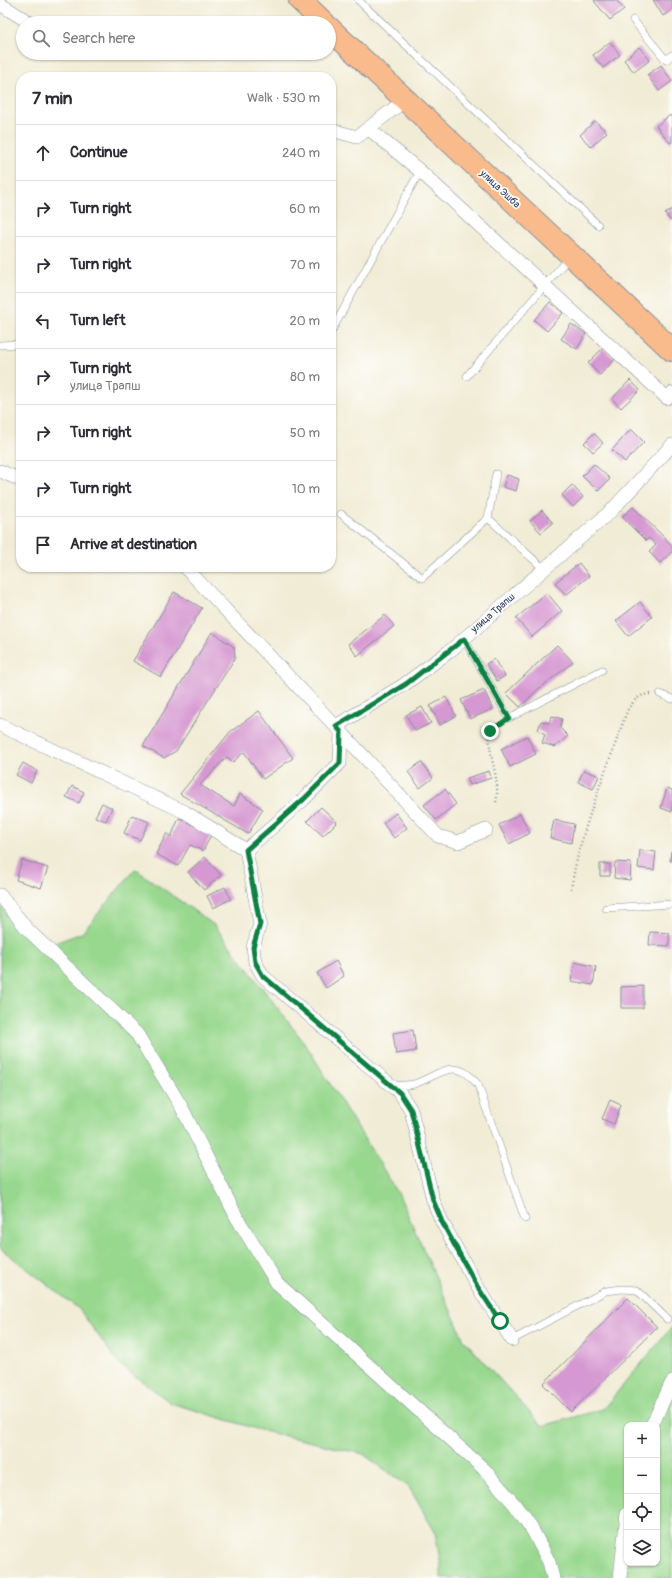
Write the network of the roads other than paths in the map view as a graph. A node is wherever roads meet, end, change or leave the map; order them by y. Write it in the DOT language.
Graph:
graph roads {
  1 [pos="300,0"];
  2 [pos="358,0"];
  3 [pos="0,4"];
  4 [pos="19,16"];
  5 [pos="317,16"];
  6 [pos="633,20"];
  7 [pos="336,35"];
  8 [pos="672,55"];
  9 [pos="405,100"];
  10 [pos="369,129"];
  11 [pos="336,131"];
  12 [pos="420,171"];
  13 [pos="598,225"];
  14 [pos="571,255"];
  15 [pos="544,285"];
  16 [pos="336,323"];
  17 [pos="16,344"];
  18 [pos="0,345"];
  19 [pos="672,350"];
  20 [pos="467,376"];
  21 [pos="672,392"];
  22 [pos="672,445"];
  23 [pos="0,471"];
  24 [pos="496,474"];
  25 [pos="16,478"];
  26 [pos="341,514"];
  27 [pos="488,518"];
  28 [pos="544,570"];
  29 [pos="190,572"];
  30 [pos="464,639"];
  31 [pos="602,670"];
  32 [pos="660,694"];
  33 [pos="672,699"];
  34 [pos="0,725"];
  35 [pos="338,729"];
  36 [pos="486,830"];
  37 [pos="246,850"];
  38 [pos="0,895"];
  39 [pos="672,904"];
  40 [pos="606,908"];
  41 [pos="391,1085"];
  42 [pos="525,1219"];
  43 [pos="667,1320"];
  44 [pos="512,1340"];
  45 [pos="672,1382"];
  46 [pos="653,1422"];
  47 [pos="625,1530"];
  48 [pos="553,1578"];
  49 [pos="620,1578"];
  1 -- 5 [label="highway"];
  2 -- 13 [label="lane"];
  3 -- 4 [label="street"];
  6 -- 8 [label="lane"];
  7 -- 9 [label="highway, улица Эшба"];
  9 -- 10 [label="street"];
  9 -- 14 [label="highway, улица Эшба"];
  10 -- 11 [label="street"];
  10 -- 12 [label="street"];
  12 -- 15 [label="street"];
  12 -- 16 [label="lane"];
  14 -- 15 [label="lane"];
  14 -- 19 [label="highway, улица Эшба"];
  15 -- 20 [label="lane"];
  15 -- 21 [label="street"];
  17 -- 18 [label="lane"];
  22 -- 28 [label="street, улица Трапш"];
  23 -- 25 [label="street"];
  24 -- 27 [label="lane"];
  26 -- 27 [label="lane"];
  27 -- 28 [label="lane"];
  28 -- 30 [label="street, улица Трапш"];
  29 -- 35 [label="street"];
  30 -- 31 [label="lane"];
  30 -- 35 [label="street, улица Трапш"];
  32 -- 33 [label="lane"];
  34 -- 37 [label="street"];
  35 -- 36 [label="street"];
  35 -- 37 [label="street"];
  37 -- 41 [label="street"];
  38 -- 48 [label="street"];
  39 -- 40 [label="lane"];
  41 -- 42 [label="lane"];
  41 -- 44 [label="street"];
  43 -- 44 [label="lane"];
  45 -- 46 [label="street"];
  47 -- 49 [label="street"];
}
